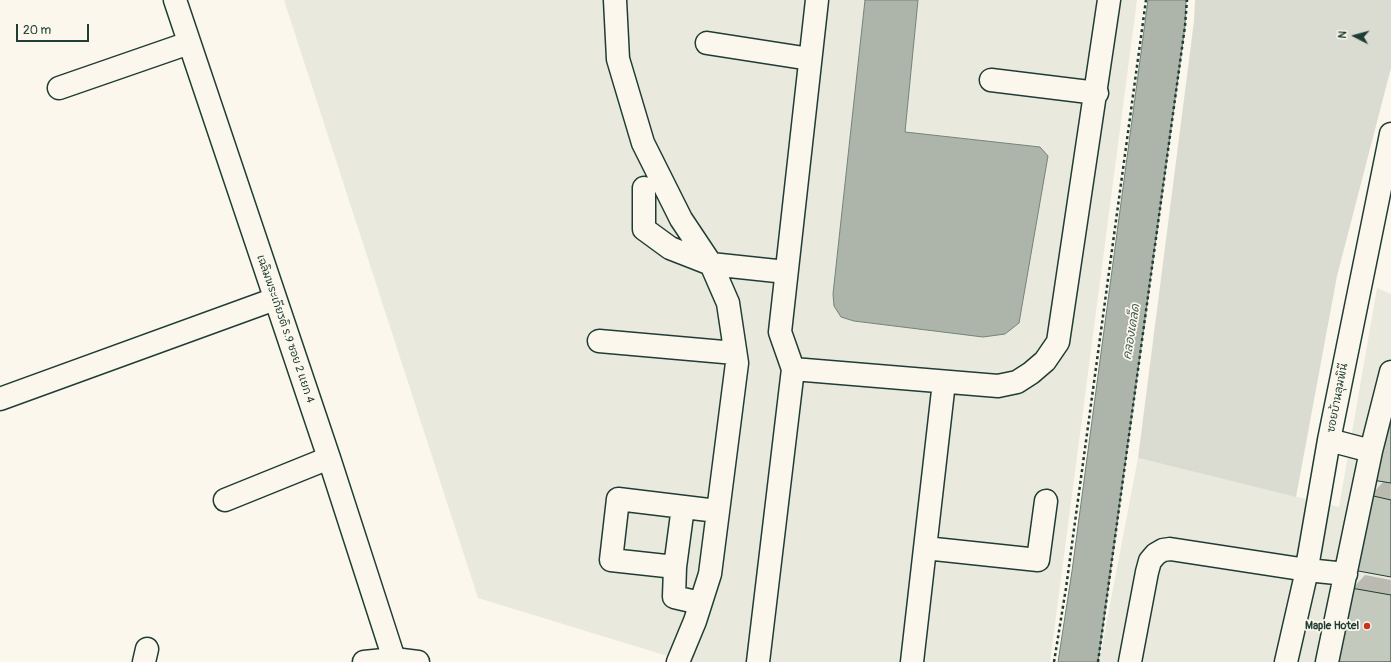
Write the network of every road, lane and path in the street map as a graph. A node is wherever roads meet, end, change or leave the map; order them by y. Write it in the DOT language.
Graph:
graph roads {
  1 [pos="175,0"];
  2 [pos="615,0"];
  3 [pos="817,0"];
  4 [pos="1109,0"];
  5 [pos="1146,0"];
  6 [pos="1186,0"];
  7 [pos="189,43"];
  8 [pos="707,43"];
  9 [pos="810,59"];
  10 [pos="991,80"];
  11 [pos="59,88"];
  12 [pos="1096,94"];
  13 [pos="1390,141"];
  14 [pos="644,188"];
  15 [pos="711,264"];
  16 [pos="786,272"];
  17 [pos="275,298"];
  18 [pos="599,341"];
  19 [pos="735,353"];
  20 [pos="793,369"];
  21 [pos="1391,372"];
  22 [pos="944,382"];
  23 [pos="0,399"];
  24 [pos="1329,440"];
  25 [pos="1371,451"];
  26 [pos="329,458"];
  27 [pos="225,500"];
  28 [pos="1046,501"];
  29 [pos="684,507"];
  30 [pos="718,510"];
  31 [pos="925,548"];
  32 [pos="675,567"];
  33 [pos="1307,570"];
  34 [pos="1346,574"];
  35 [pos="700,603"];
  36 [pos="394,659"];
  37 [pos="364,662"];
  38 [pos="418,662"];
  39 [pos="678,662"];
  40 [pos="758,662"];
  41 [pos="912,662"];
  42 [pos="1054,662"];
  43 [pos="1098,662"];
  44 [pos="1130,662"];
  45 [pos="1286,662"];
  46 [pos="1327,662"];
  1 -- 7 [label="street, เฉลิมพระเกียรติ ร.9 ซอย 2 แยก 4"];
  2 -- 15 [label="street"];
  3 -- 9 [label="street"];
  4 -- 12 [label="street"];
  5 -- 42 [label="path"];
  6 -- 43 [label="path"];
  7 -- 11 [label="street"];
  7 -- 17 [label="street, เฉลิมพระเกียรติ ร.9 ซอย 2 แยก 4"];
  8 -- 9 [label="street"];
  9 -- 16 [label="street"];
  10 -- 12 [label="street"];
  12 -- 22 [label="street"];
  13 -- 24 [label="street, ซอยบ้านลุมพินี"];
  14 -- 15 [label="street"];
  15 -- 16 [label="street"];
  15 -- 19 [label="street"];
  16 -- 20 [label="street"];
  17 -- 23 [label="street"];
  17 -- 26 [label="street, เฉลิมพระเกียรติ ร.9 ซอย 2 แยก 4"];
  18 -- 19 [label="street"];
  19 -- 30 [label="street"];
  20 -- 22 [label="street"];
  20 -- 40 [label="street"];
  21 -- 25 [label="street"];
  22 -- 31 [label="street"];
  24 -- 25 [label="street"];
  24 -- 33 [label="street, ซอยบ้านลุมพินี"];
  25 -- 34 [label="street"];
  26 -- 27 [label="street"];
  26 -- 36 [label="street, เฉลิมพระเกียรติ ร.9 ซอย 2 แยก 4"];
  28 -- 31 [label="street"];
  29 -- 30 [label="street"];
  29 -- 32 [label="street"];
  29 -- 32 [label="street"];
  30 -- 35 [label="street"];
  31 -- 41 [label="street"];
  32 -- 35 [label="street"];
  33 -- 34 [label="street"];
  33 -- 44 [label="street"];
  33 -- 45 [label="street, ซอยบ้านลุมพินี"];
  34 -- 46 [label="street"];
  35 -- 39 [label="street"];
  36 -- 37 [label="street"];
  36 -- 38 [label="street"];
}
